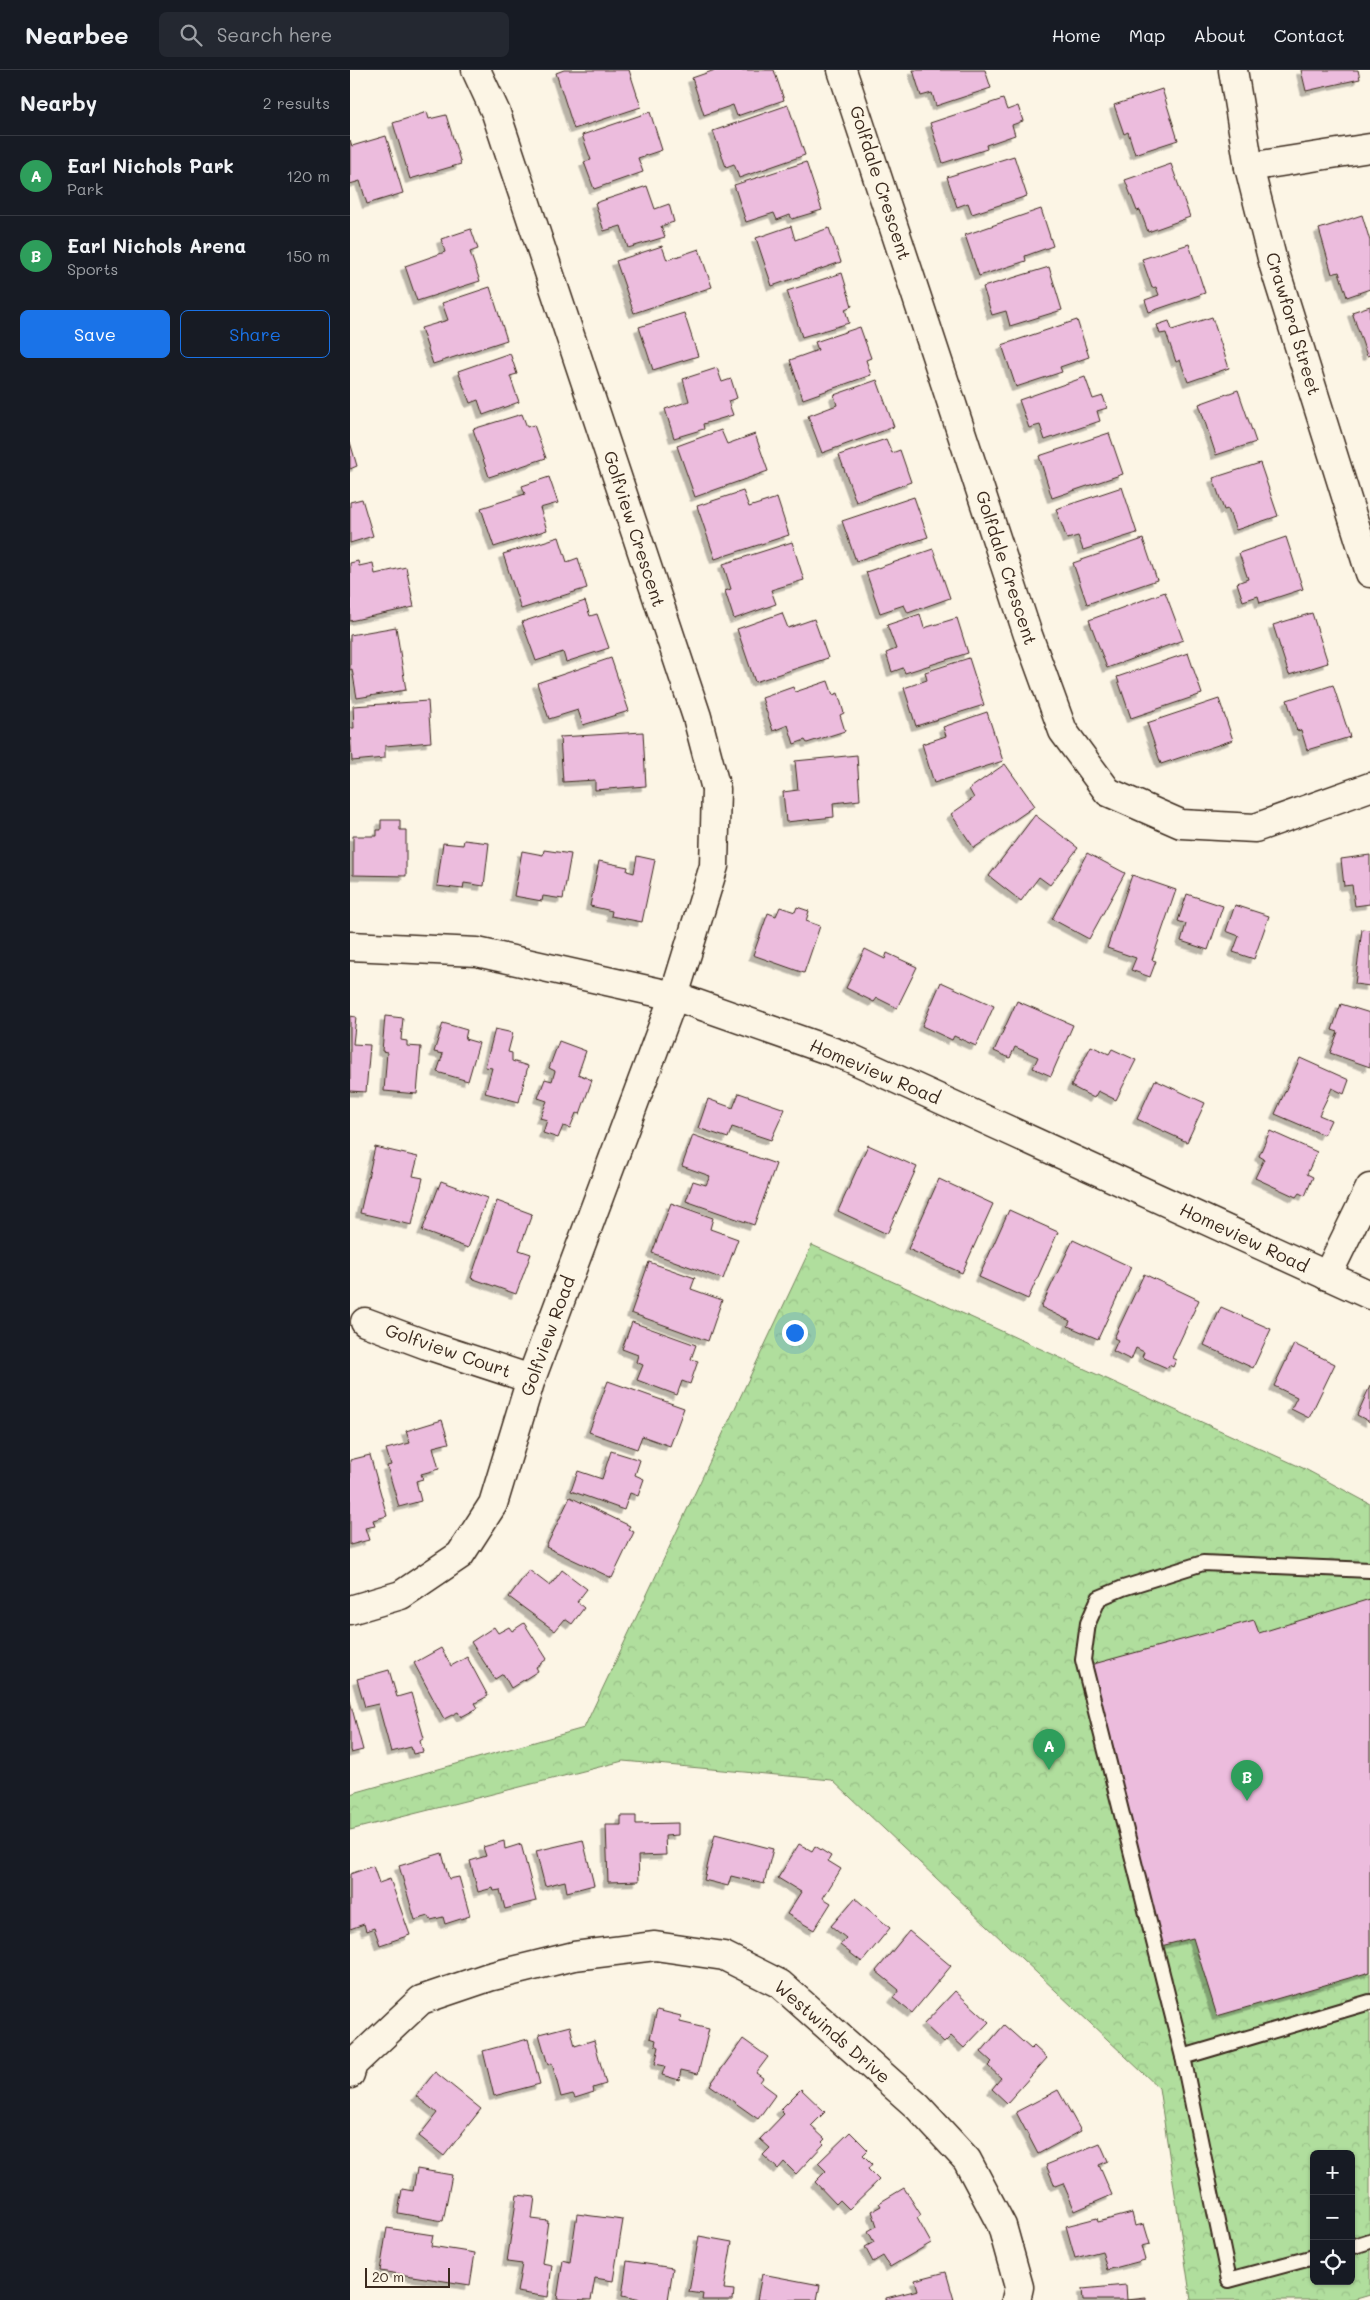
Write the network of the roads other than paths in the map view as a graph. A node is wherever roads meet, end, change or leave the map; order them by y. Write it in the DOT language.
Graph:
graph roads {
  1 [pos="476,70"];
  2 [pos="842,70"];
  3 [pos="1233,70"];
  4 [pos="1370,148"];
  5 [pos="1249,167"];
  6 [pos="1370,573"];
  7 [pos="1370,787"];
  8 [pos="350,946"];
  9 [pos="674,996"];
  10 [pos="1370,1188"];
  11 [pos="1327,1276"];
  12 [pos="1370,1295"];
  13 [pos="365,1322"];
  14 [pos="531,1379"];
  15 [pos="1370,1570"];
  16 [pos="350,1610"];
  17 [pos="1370,2002"];
  18 [pos="1183,2057"];
  19 [pos="350,2074"];
  20 [pos="1370,2241"];
  21 [pos="1355,2245"];
  22 [pos="1310,2258"];
  23 [pos="1016,2300"];
  1 -- 9 [label="street, Golfview Crescent"];
  2 -- 7 [label="street, Golfdale Crescent"];
  3 -- 5 [label="street, Crawford Street"];
  4 -- 5 [label="street"];
  5 -- 6 [label="street, Crawford Street"];
  8 -- 9 [label="street, Homeview Road"];
  9 -- 11 [label="street, Homeview Road"];
  9 -- 14 [label="street, Golfview Road"];
  10 -- 11 [label="street"];
  11 -- 12 [label="street, Homeview Road"];
  13 -- 14 [label="street, Golfview Court"];
  14 -- 16 [label="street, Golfview Road"];
  15 -- 18 [label="lane"];
  17 -- 18 [label="lane"];
  18 -- 22 [label="lane"];
  19 -- 23 [label="street, Westwinds Drive"];
  20 -- 21 [label="lane"];
}
